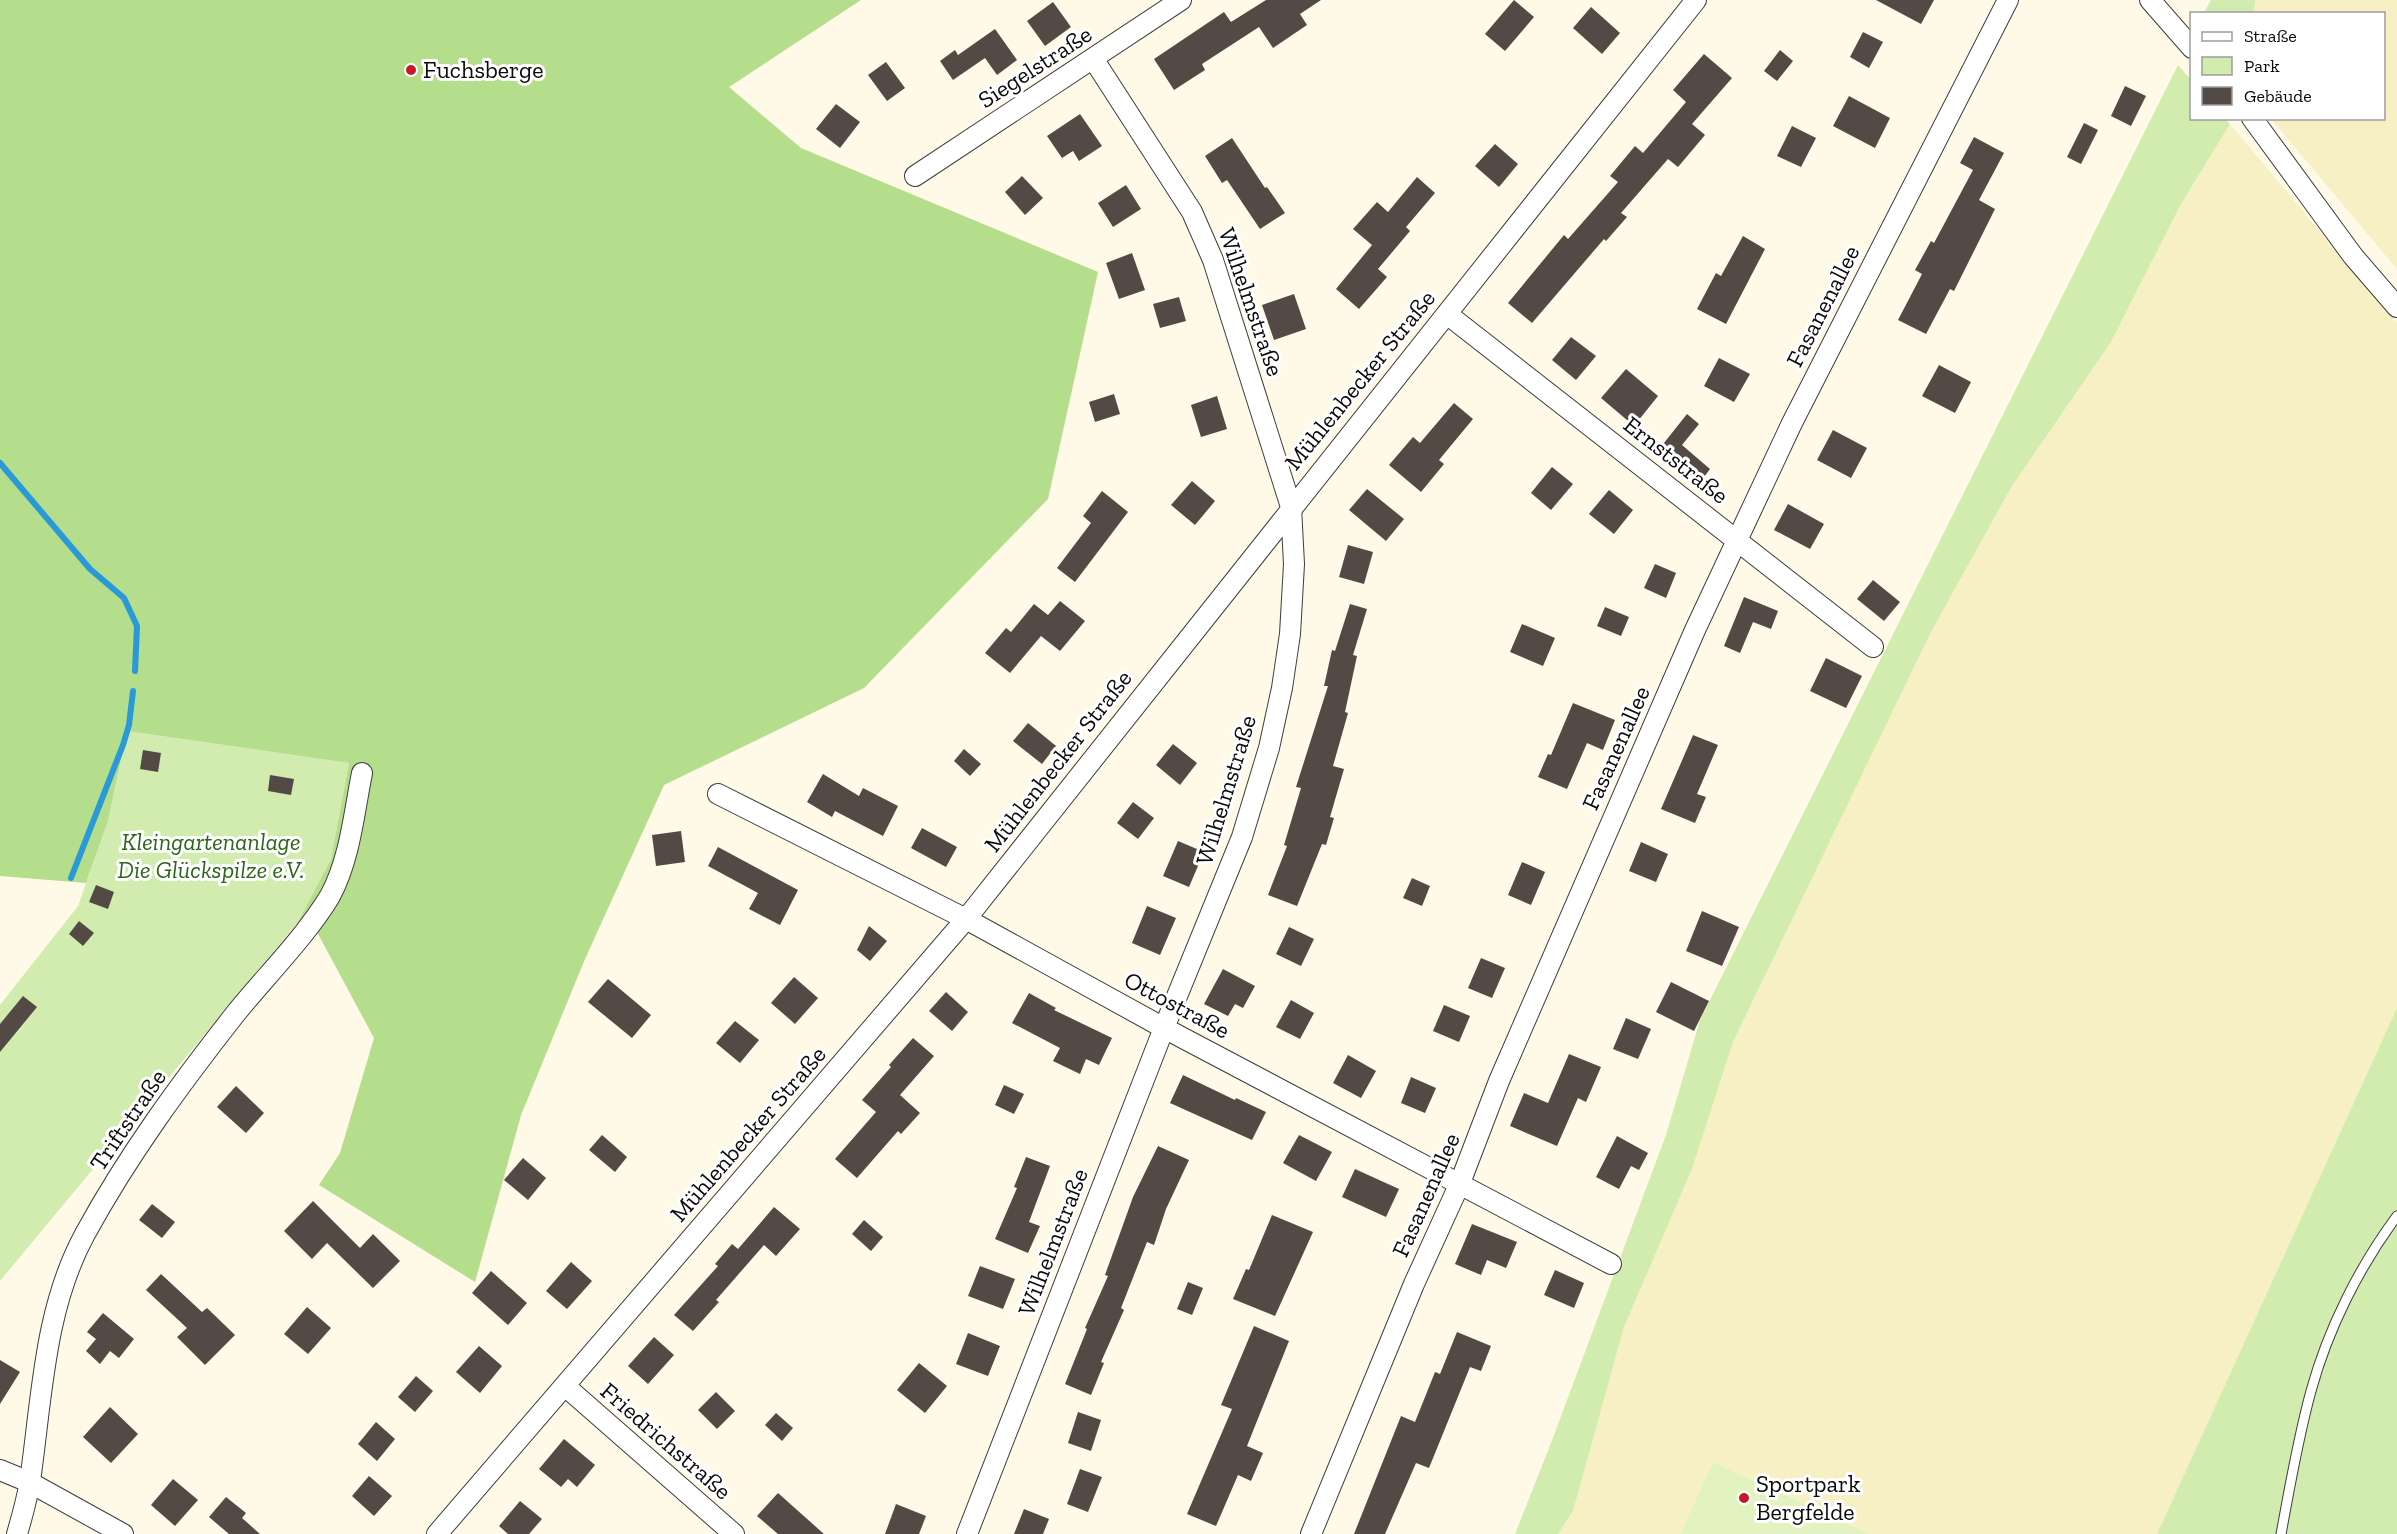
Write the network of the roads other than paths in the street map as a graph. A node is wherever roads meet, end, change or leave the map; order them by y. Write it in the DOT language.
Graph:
graph roads {
  1 [pos="1181,0"];
  2 [pos="1696,0"];
  3 [pos="2008,0"];
  4 [pos="2150,0"];
  5 [pos="2190,46"];
  6 [pos="1094,60"];
  7 [pos="2253,120"];
  8 [pos="915,176"];
  9 [pos="2397,307"];
  10 [pos="1447,314"];
  11 [pos="1291,507"];
  12 [pos="1737,541"];
  13 [pos="1873,647"];
  14 [pos="362,773"];
  15 [pos="717,794"];
  16 [pos="966,919"];
  17 [pos="1164,1028"];
  18 [pos="1460,1184"];
  19 [pos="2397,1215"];
  20 [pos="1611,1264"];
  21 [pos="565,1386"];
  22 [pos="0,1470"];
  23 [pos="29,1482"];
  24 [pos="18,1534"];
  25 [pos="123,1534"];
  26 [pos="437,1534"];
  27 [pos="734,1534"];
  28 [pos="966,1534"];
  29 [pos="1311,1534"];
  30 [pos="2281,1534"];
  1 -- 6 [label="street, Siegelstraße"];
  2 -- 10 [label="street, Mühlenbecker Straße"];
  3 -- 12 [label="street, Fasanenallee"];
  4 -- 5 [label="street"];
  6 -- 8 [label="street, Siegelstraße"];
  6 -- 11 [label="street, Wilhelmstraße"];
  7 -- 9 [label="street"];
  10 -- 11 [label="street, Mühlenbecker Straße"];
  10 -- 12 [label="street, Ernststraße"];
  11 -- 16 [label="street, Mühlenbecker Straße"];
  11 -- 17 [label="street, Wilhelmstraße"];
  12 -- 13 [label="street, Ernststraße"];
  12 -- 18 [label="street, Fasanenallee"];
  14 -- 23 [label="street, Triftstraße"];
  15 -- 16 [label="street, Ottostraße"];
  16 -- 17 [label="street, Ottostraße"];
  16 -- 21 [label="street, Mühlenbecker Straße"];
  17 -- 18 [label="street, Ottostraße"];
  17 -- 28 [label="street, Wilhelmstraße"];
  18 -- 20 [label="street, Ottostraße"];
  18 -- 29 [label="street, Fasanenallee"];
  19 -- 30 [label="lane"];
  21 -- 26 [label="street, Mühlenbecker Straße"];
  21 -- 27 [label="street, Friedrichstraße"];
  22 -- 23 [label="street"];
  23 -- 24 [label="street, Triftstraße"];
  23 -- 25 [label="street"];
}
